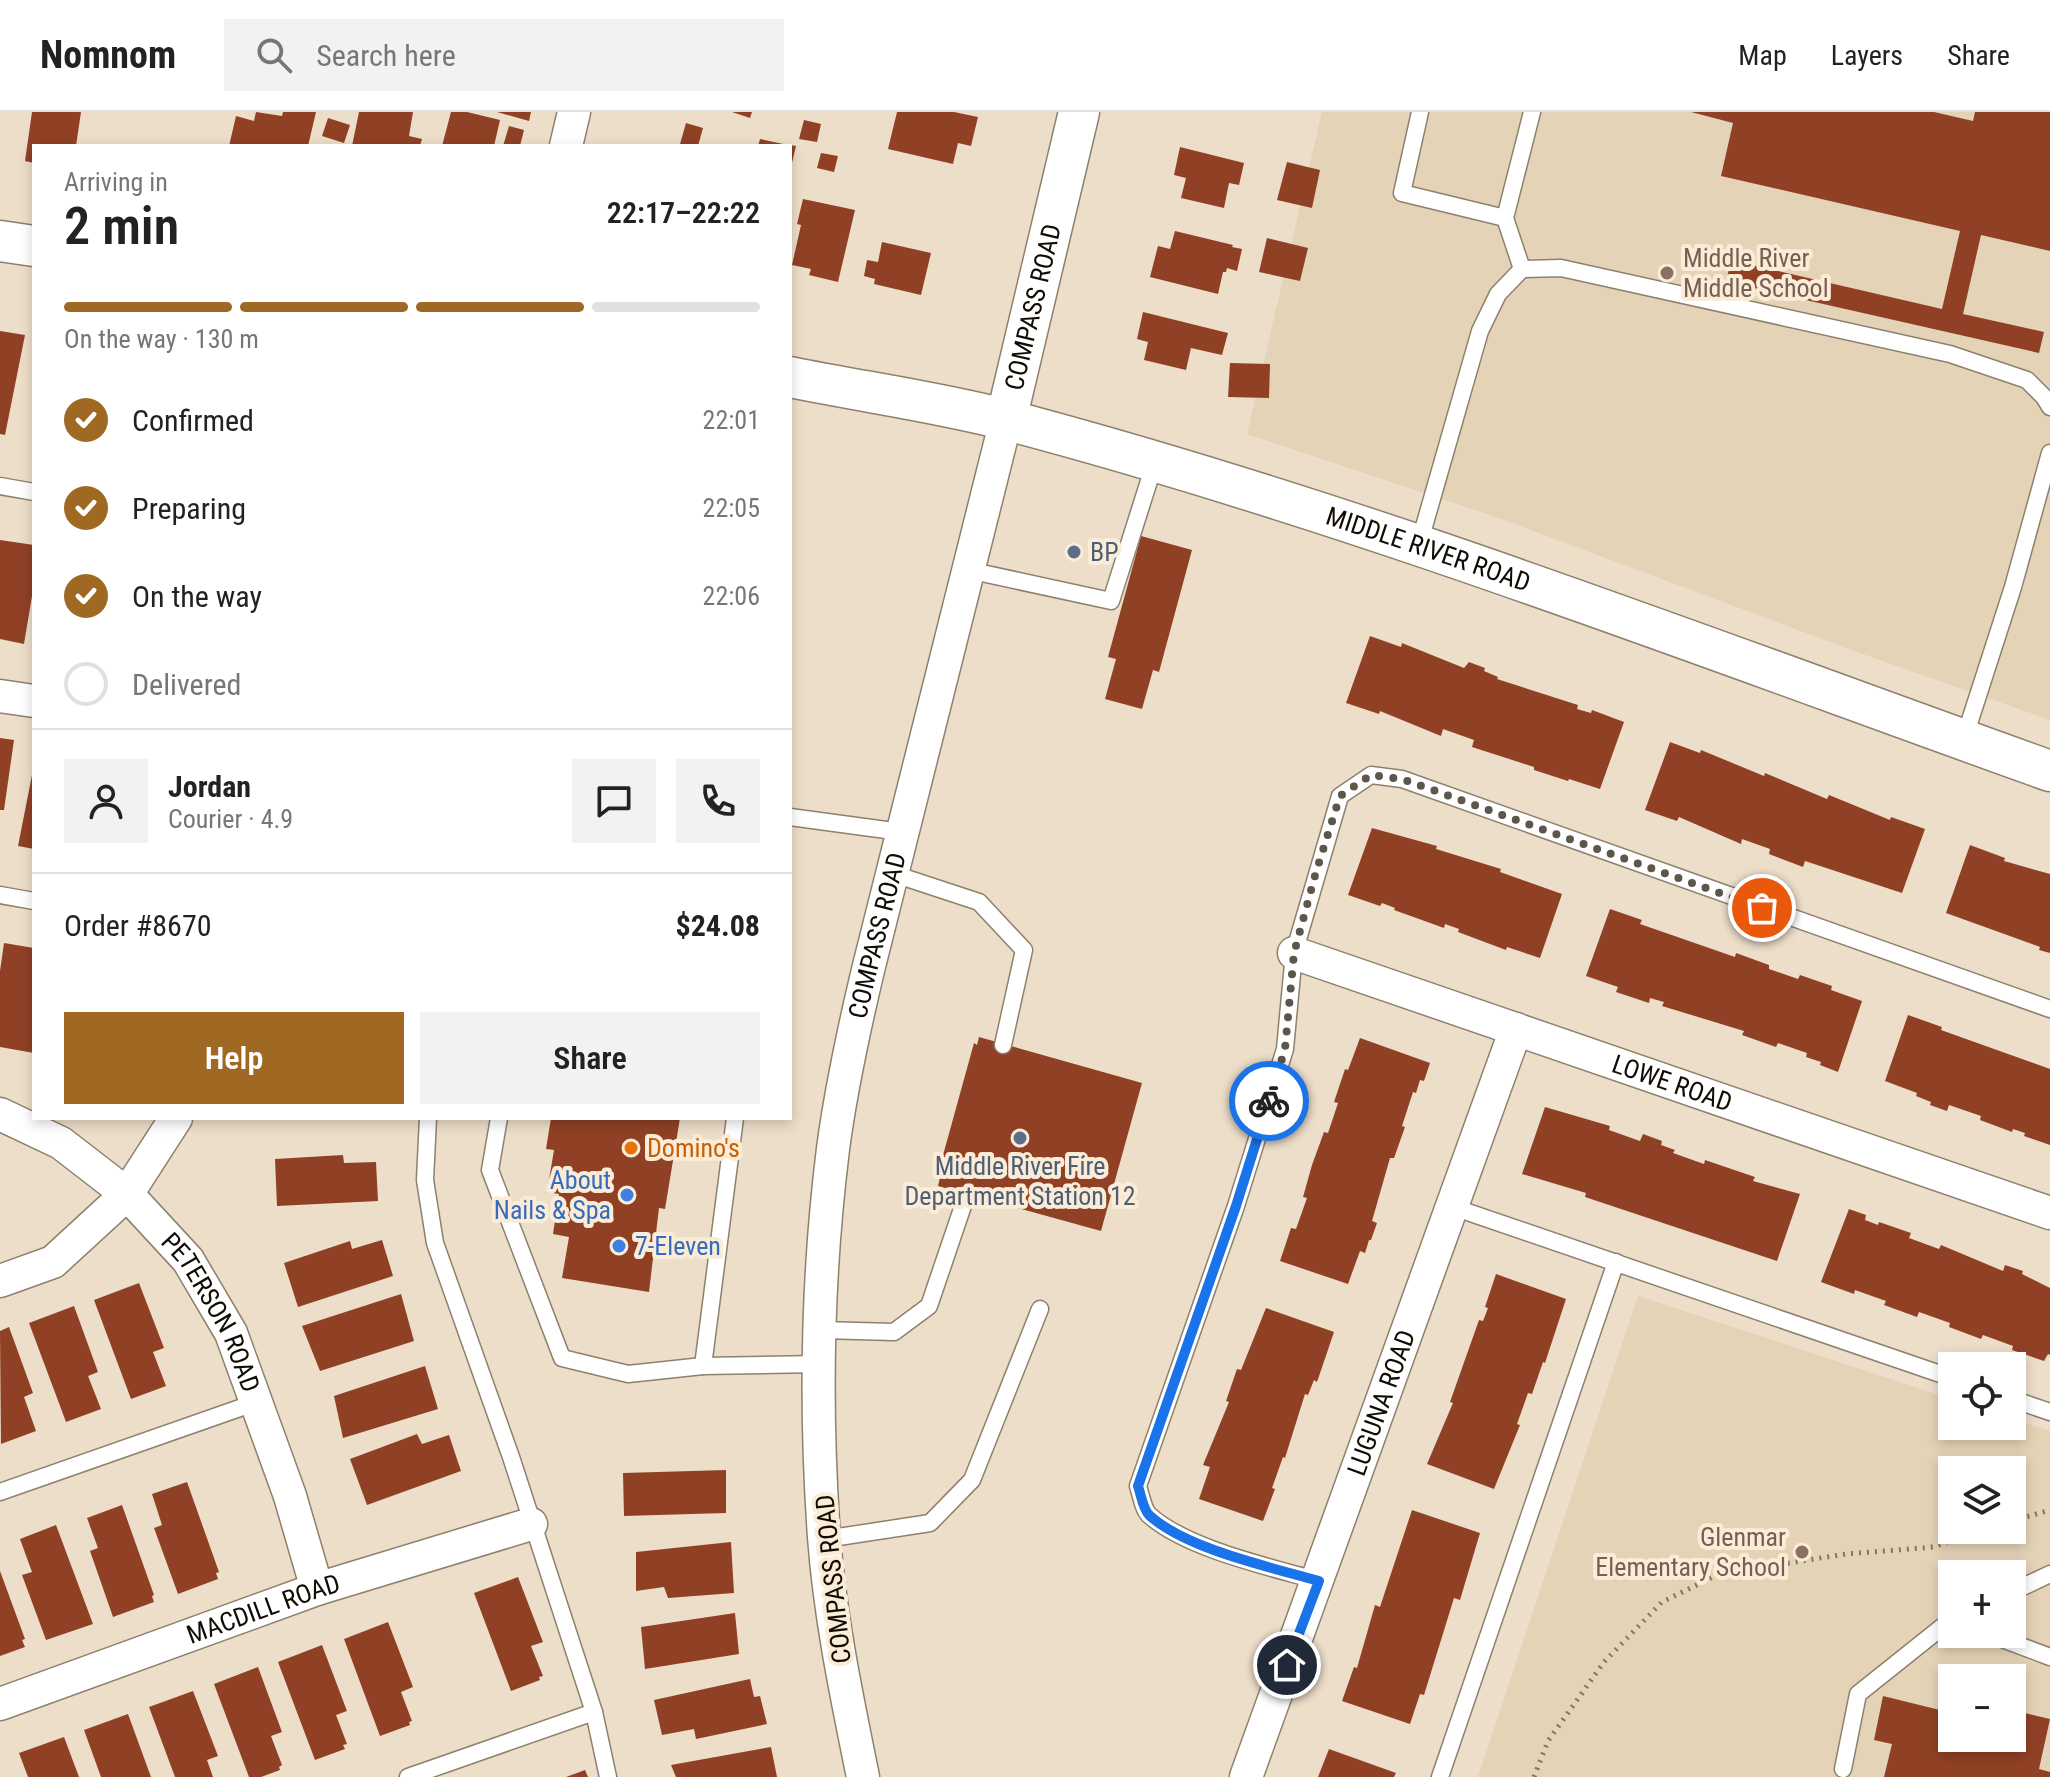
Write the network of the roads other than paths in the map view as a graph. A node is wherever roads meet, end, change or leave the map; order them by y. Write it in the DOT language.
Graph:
graph roads {
  1 [pos="574,112"];
  2 [pos="1079,112"];
  3 [pos="1420,112"];
  4 [pos="1532,112"];
  5 [pos="566,144"];
  6 [pos="1505,218"];
  7 [pos="0,241"];
  8 [pos="32,246"];
  9 [pos="1522,269"];
  10 [pos="792,377"];
  11 [pos="2050,407"];
  12 [pos="1006,420"];
  13 [pos="2050,453"];
  14 [pos="1155,461"];
  15 [pos="0,486"];
  16 [pos="32,492"];
  17 [pos="1418,545"];
  18 [pos="968,570"];
  19 [pos="0,696"];
  20 [pos="32,701"];
  21 [pos="1963,740"];
  22 [pos="2050,771"];
  23 [pos="792,817"];
  24 [pos="901,832"];
  25 [pos="891,873"];
  26 [pos="0,895"];
  27 [pos="32,901"];
  28 [pos="1294,953"];
  29 [pos="2050,1009"];
  30 [pos="1516,1029"];
  31 [pos="1003,1045"];
  32 [pos="0,1114"];
  33 [pos="175,1120"];
  34 [pos="428,1120"];
  35 [pos="499,1120"];
  36 [pos="735,1120"];
  37 [pos="127,1194"];
  38 [pos="967,1194"];
  39 [pos="1453,1207"];
  40 [pos="2050,1213"];
  41 [pos="1616,1262"];
  42 [pos="0,1281"];
  43 [pos="1040,1309"];
  44 [pos="820,1330"];
  45 [pos="819,1364"];
  46 [pos="703,1366"];
  47 [pos="1938,1373"];
  48 [pos="257,1402"];
  49 [pos="2026,1404"];
  50 [pos="2050,1412"];
  51 [pos="0,1492"];
  52 [pos="531,1524"];
  53 [pos="825,1539"];
  54 [pos="2050,1574"];
  55 [pos="1319,1581"];
  56 [pos="2026,1585"];
  57 [pos="317,1589"];
  58 [pos="1938,1631"];
  59 [pos="2026,1648"];
  60 [pos="2050,1657"];
  61 [pos="0,1704"];
  62 [pos="594,1712"];
  63 [pos="1843,1769"];
  64 [pos="408,1777"];
  65 [pos="608,1777"];
  66 [pos="863,1777"];
  67 [pos="1246,1777"];
  68 [pos="1440,1777"];
  1 -- 5 [label="street"];
  2 -- 12 [label="street, COMPASS ROAD"];
  3 -- 6 [label="lane"];
  4 -- 6 [label="lane"];
  6 -- 9 [label="lane"];
  7 -- 8 [label="street"];
  9 -- 11 [label="lane"];
  9 -- 17 [label="lane"];
  10 -- 12 [label="street, MIDDLE RIVER ROAD"];
  12 -- 14 [label="street, MIDDLE RIVER ROAD"];
  12 -- 18 [label="street, COMPASS ROAD"];
  13 -- 21 [label="lane"];
  14 -- 17 [label="street, MIDDLE RIVER ROAD"];
  14 -- 18 [label="lane"];
  15 -- 16 [label="lane"];
  17 -- 21 [label="street, MIDDLE RIVER ROAD"];
  18 -- 24 [label="street, COMPASS ROAD"];
  19 -- 20 [label="street"];
  21 -- 22 [label="street, MIDDLE RIVER ROAD"];
  23 -- 24 [label="lane"];
  24 -- 25 [label="street, COMPASS ROAD"];
  25 -- 31 [label="lane"];
  25 -- 44 [label="street, COMPASS ROAD"];
  26 -- 27 [label="lane"];
  28 -- 29 [label="lane"];
  28 -- 30 [label="street, LOWE ROAD"];
  28 -- 55 [label="lane"];
  30 -- 39 [label="street, LUGUNA ROAD"];
  30 -- 40 [label="street, LOWE ROAD"];
  32 -- 37 [label="street, PETERSON ROAD"];
  33 -- 37 [label="street"];
  34 -- 52 [label="lane"];
  35 -- 46 [label="lane"];
  36 -- 46 [label="lane"];
  37 -- 42 [label="street"];
  37 -- 48 [label="street, PETERSON ROAD"];
  38 -- 44 [label="lane"];
  39 -- 41 [label="lane"];
  39 -- 55 [label="street, LUGUNA ROAD"];
  41 -- 47 [label="lane"];
  41 -- 68 [label="lane"];
  43 -- 53 [label="lane"];
  44 -- 45 [label="street, COMPASS ROAD"];
  45 -- 46 [label="lane"];
  45 -- 53 [label="street, COMPASS ROAD"];
  48 -- 51 [label="lane"];
  48 -- 57 [label="street, PETERSON ROAD"];
  49 -- 50 [label="lane"];
  52 -- 57 [label="street, MACDILL ROAD"];
  52 -- 62 [label="lane"];
  53 -- 66 [label="street, COMPASS ROAD"];
  54 -- 56 [label="lane"];
  55 -- 67 [label="street, LUGUNA ROAD"];
  57 -- 61 [label="street, MACDILL ROAD"];
  58 -- 63 [label="lane"];
  59 -- 60 [label="lane"];
  62 -- 64 [label="lane"];
  62 -- 65 [label="lane"];
}
